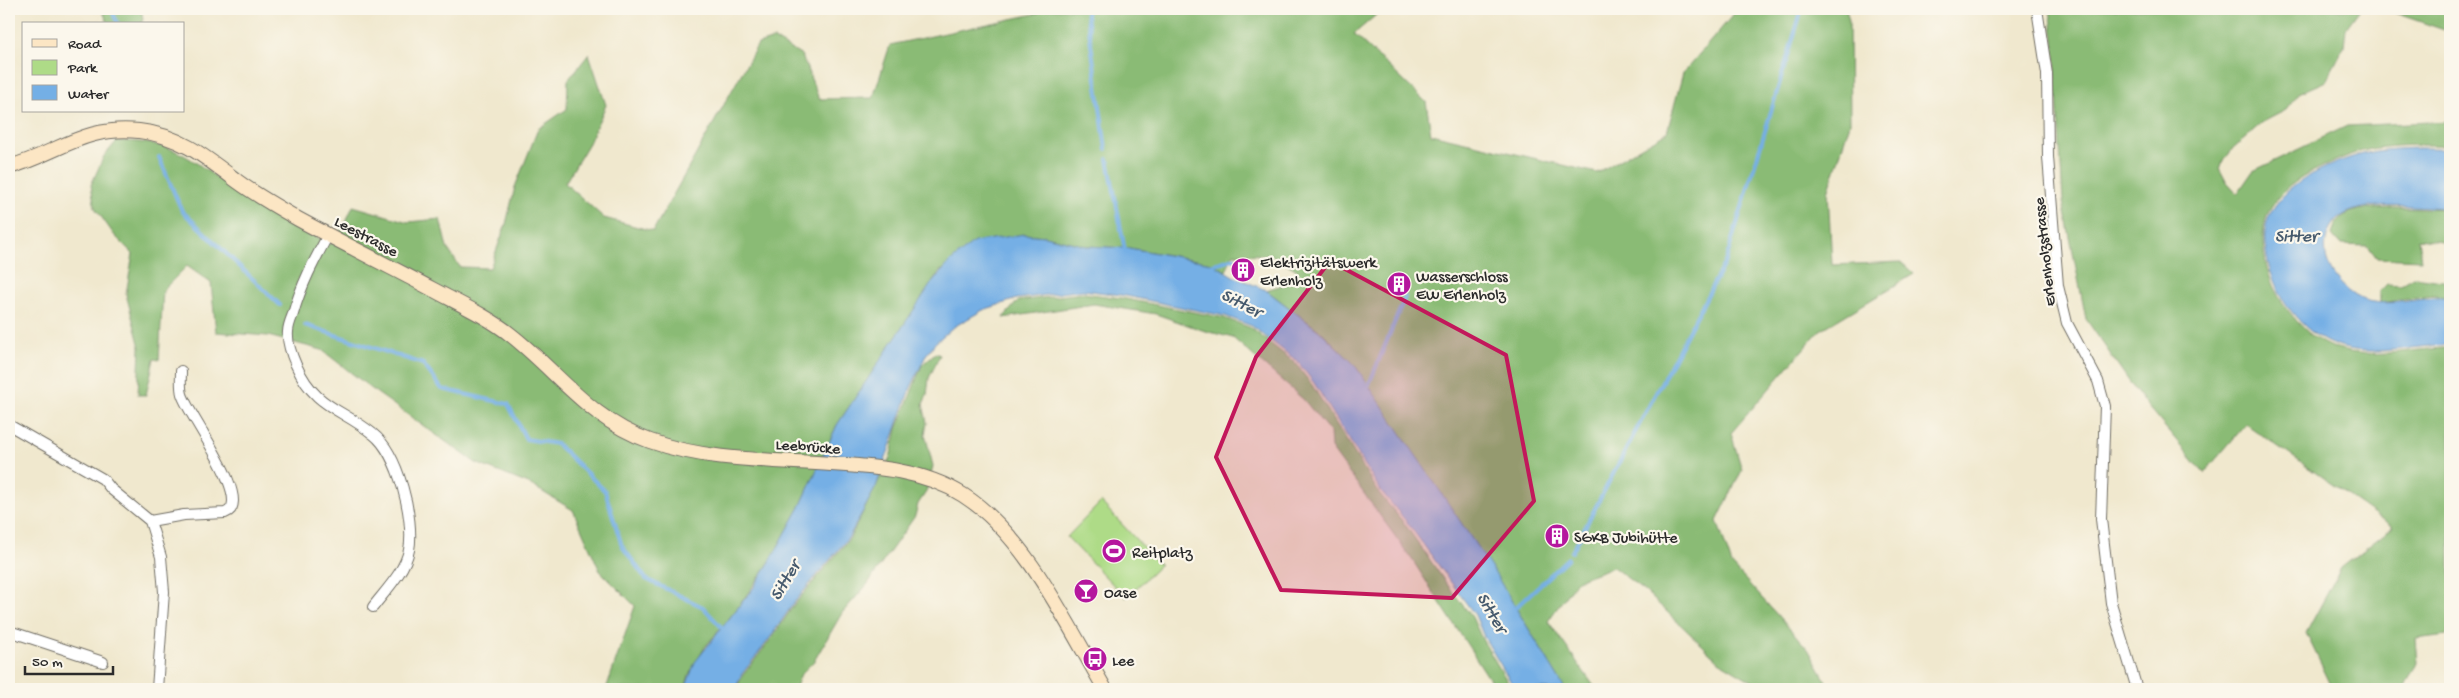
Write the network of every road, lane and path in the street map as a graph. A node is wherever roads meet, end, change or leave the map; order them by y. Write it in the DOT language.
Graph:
graph roads {
  1 [pos="2037,9"];
  2 [pos="9,167"];
  3 [pos="328,235"];
  4 [pos="181,371"];
  5 [pos="9,425"];
  6 [pos="688,451"];
  7 [pos="150,521"];
  8 [pos="373,607"];
  9 [pos="9,631"];
  10 [pos="103,662"];
  11 [pos="157,689"];
  12 [pos="1105,689"];
  13 [pos="2137,689"];
  1 -- 13 [label="street, Erlenholzstrasse"];
  2 -- 3 [label="street, Leestrasse"];
  3 -- 6 [label="street, Leestrasse"];
  3 -- 8 [label="street"];
  4 -- 7 [label="street"];
  5 -- 7 [label="street"];
  6 -- 12 [label="street, Leebrücke"];
  7 -- 11 [label="street"];
  9 -- 10 [label="street"];
}
